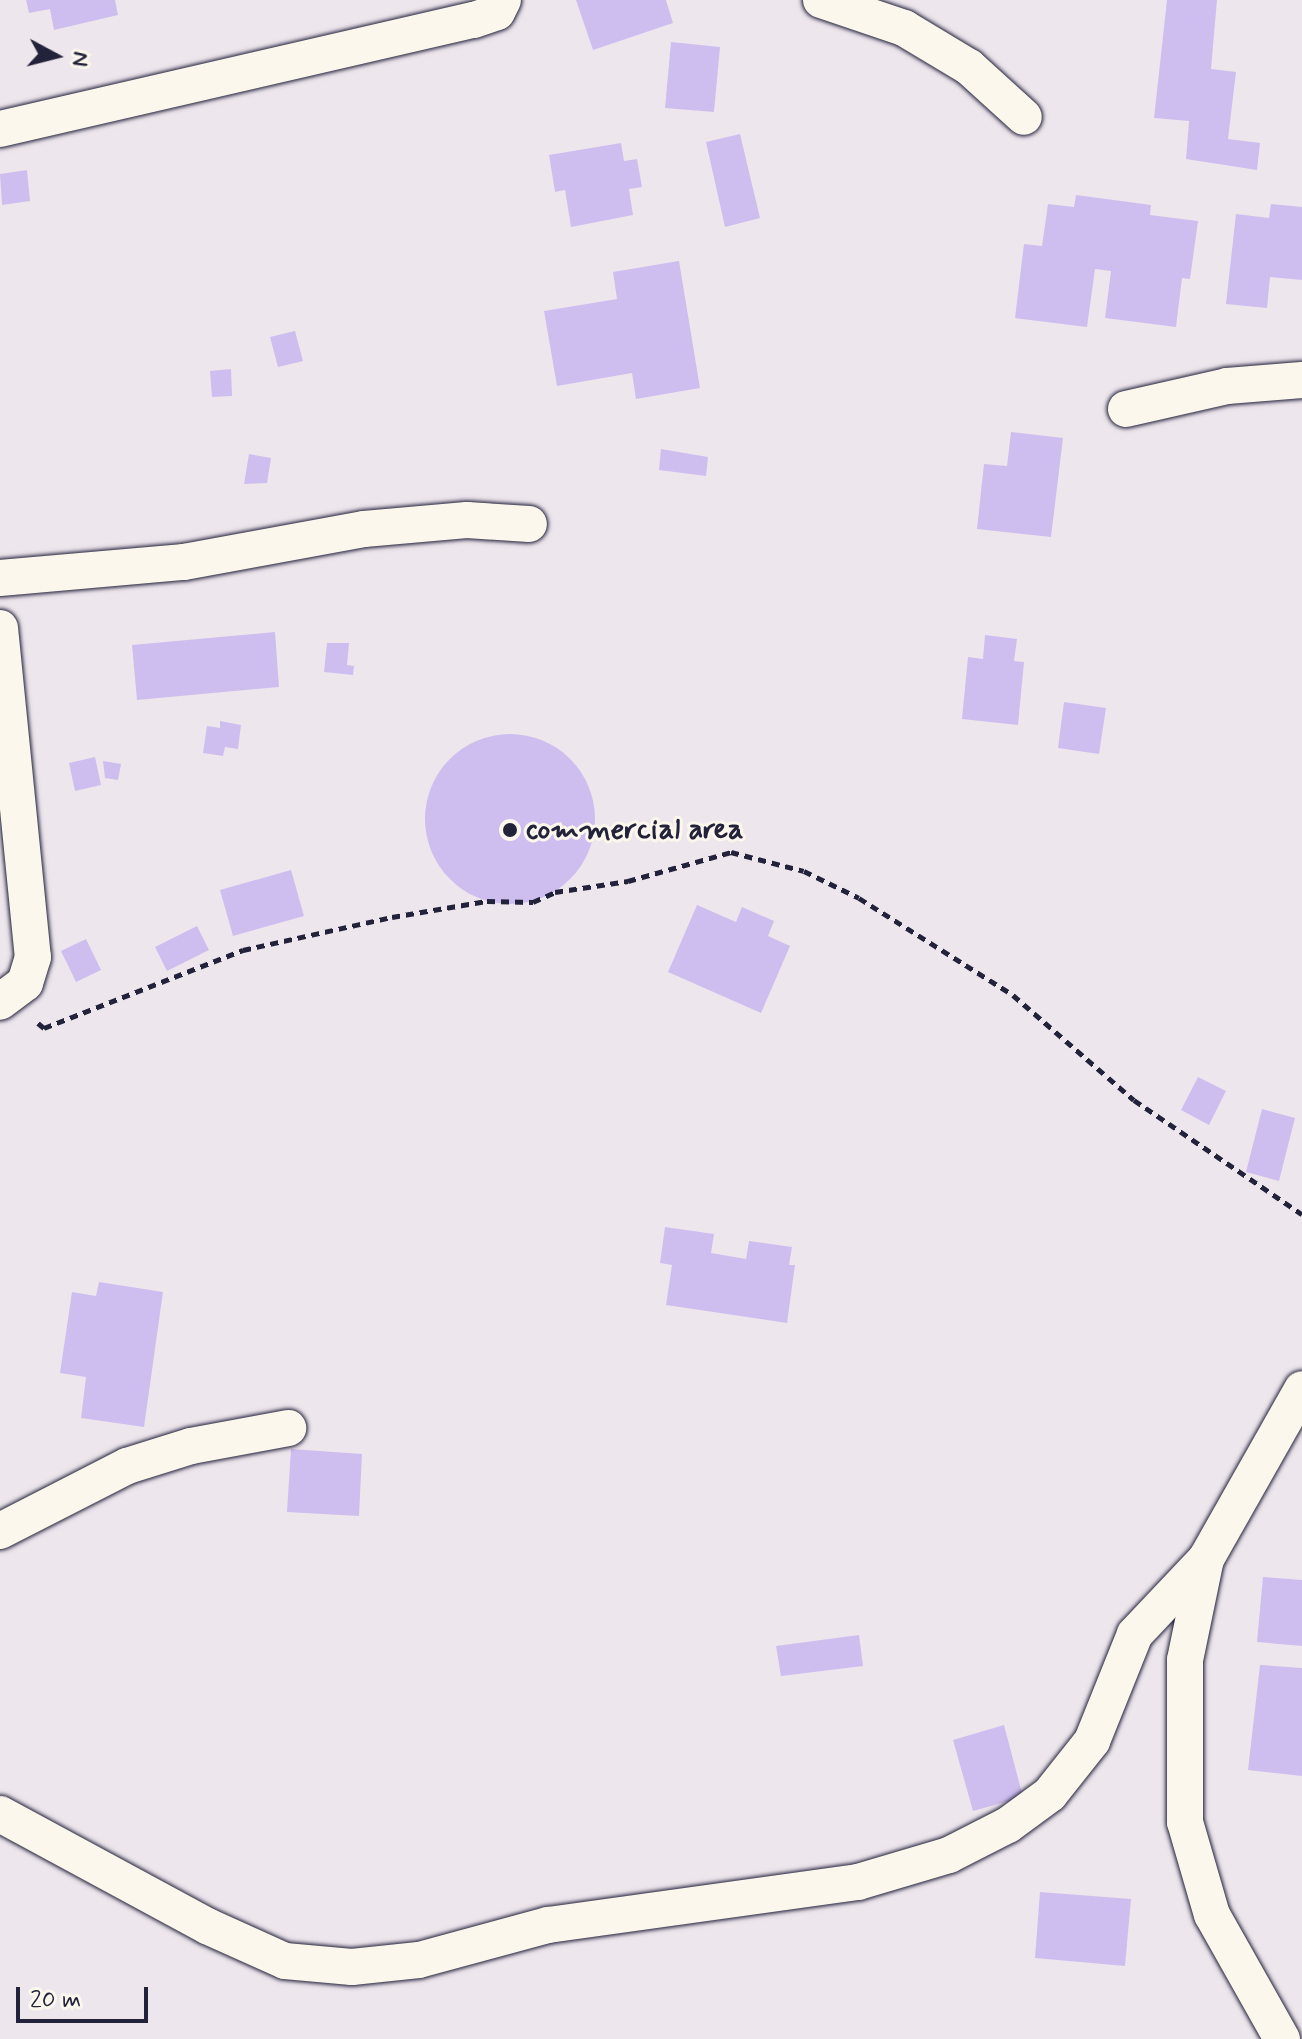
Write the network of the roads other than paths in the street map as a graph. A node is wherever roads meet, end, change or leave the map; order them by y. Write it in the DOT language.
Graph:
graph roads {
  1 [pos="503,0"];
  2 [pos="821,0"];
  3 [pos="1024,117"];
  4 [pos="0,129"];
  5 [pos="1302,380"];
  6 [pos="1126,409"];
  7 [pos="529,524"];
  8 [pos="0,578"];
  9 [pos="0,628"];
  10 [pos="14,1008"];
  11 [pos="1302,1389"];
  12 [pos="288,1428"];
  13 [pos="0,1531"];
  14 [pos="1206,1559"];
  15 [pos="0,1814"];
  16 [pos="1282,2039"];
  1 -- 4 [label="street"];
  2 -- 3 [label="street"];
  5 -- 6 [label="street"];
  7 -- 8 [label="street"];
  9 -- 10 [label="street"];
  11 -- 14 [label="street"];
  12 -- 13 [label="street"];
  14 -- 15 [label="street"];
  14 -- 16 [label="street"];
}
